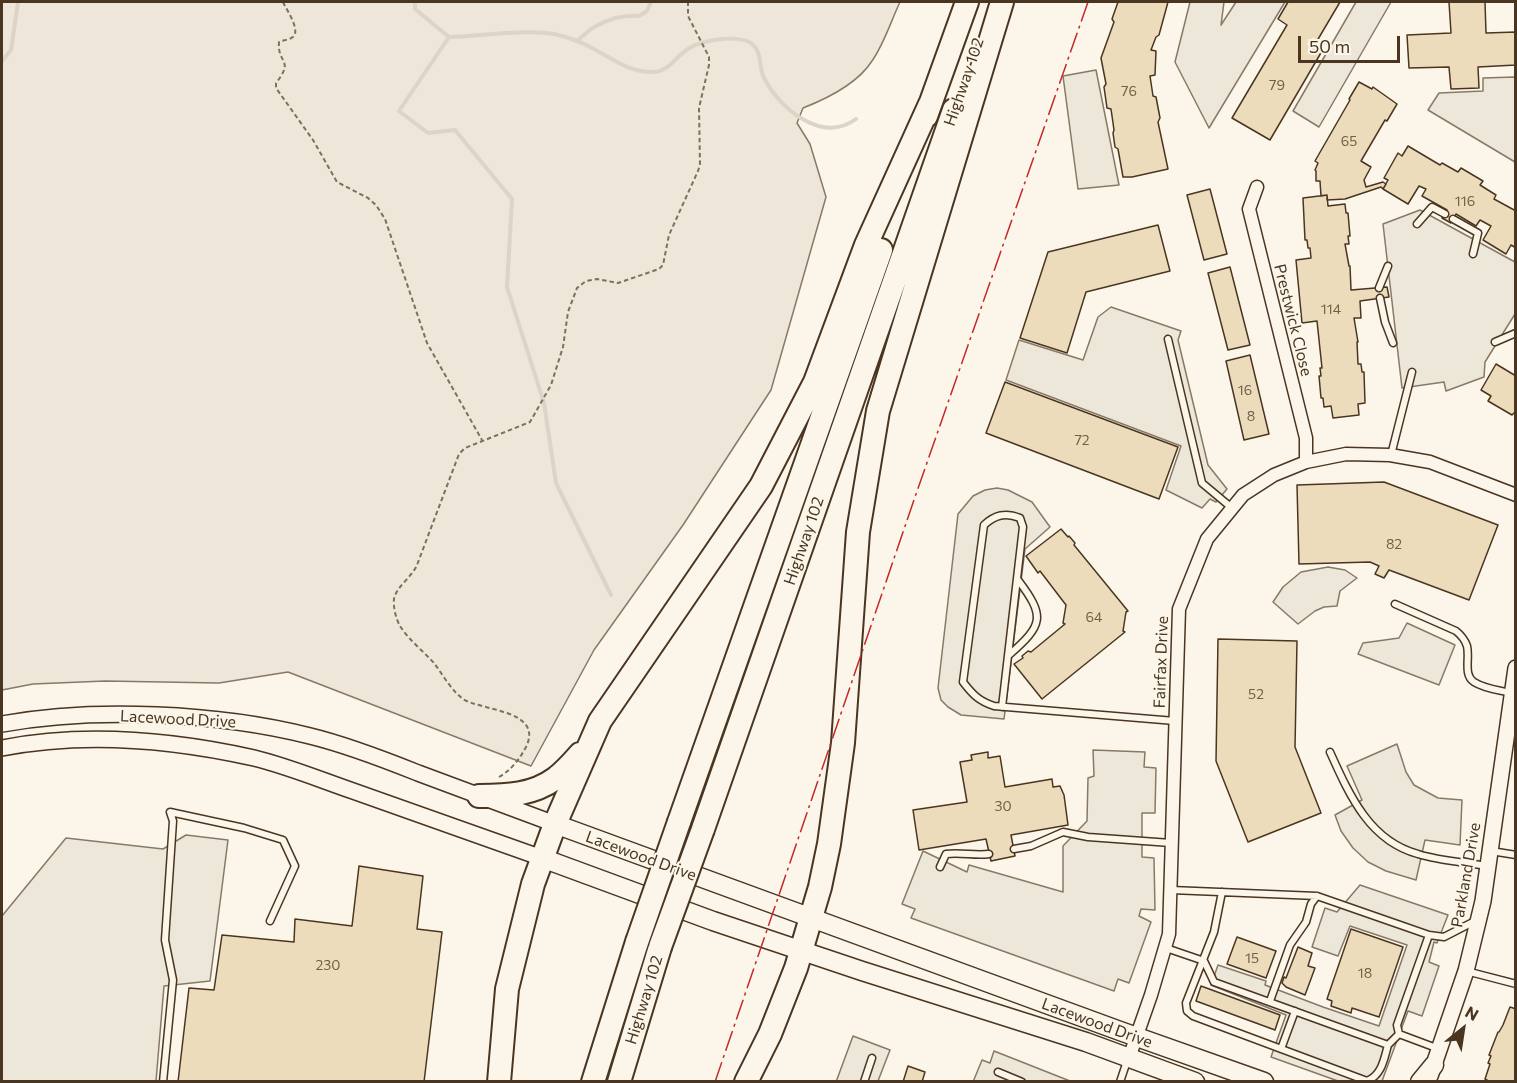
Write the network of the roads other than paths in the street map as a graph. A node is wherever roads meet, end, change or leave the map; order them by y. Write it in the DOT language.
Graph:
graph roads {
  1 [pos="967,2"];
  2 [pos="993,2"];
  3 [pos="1002,2"];
  4 [pos="930,104"];
  5 [pos="1257,187"];
  6 [pos="1445,214"];
  7 [pos="1453,219"];
  8 [pos="1417,224"];
  9 [pos="1473,254"];
  10 [pos="1388,266"];
  11 [pos="1379,288"];
  12 [pos="1380,298"];
  13 [pos="1515,333"];
  14 [pos="1168,339"];
  15 [pos="1495,342"];
  16 [pos="1393,343"];
  17 [pos="1412,372"];
  18 [pos="1390,455"];
  19 [pos="1306,462"];
  20 [pos="1515,495"];
  21 [pos="1232,508"];
  22 [pos="1017,580"];
  23 [pos="1395,604"];
  24 [pos="1008,656"];
  25 [pos="1515,668"];
  26 [pos="1512,693"];
  27 [pos="1002,707"];
  28 [pos="1175,721"];
  29 [pos="2,724"];
  30 [pos="588,747"];
  31 [pos="2,748"];
  32 [pos="1330,752"];
  33 [pos="479,796"];
  34 [pos="555,824"];
  35 [pos="1171,843"];
  36 [pos="1014,849"];
  37 [pos="989,854"];
  38 [pos="1515,855"];
  39 [pos="542,858"];
  40 [pos="1489,859"];
  41 [pos="940,867"];
  42 [pos="1170,890"];
  43 [pos="1222,892"];
  44 [pos="1317,896"];
  45 [pos="811,918"];
  46 [pos="1478,919"];
  47 [pos="270,921"];
  48 [pos="1429,935"];
  49 [pos="1166,948"];
  50 [pos="801,949"];
  51 [pos="1204,961"];
  52 [pos="1466,971"];
  53 [pos="1515,984"];
  54 [pos="1270,1001"];
  55 [pos="1295,1011"];
  56 [pos="1399,1034"];
  57 [pos="1136,1037"];
  58 [pos="1388,1045"];
  59 [pos="1281,1049"];
  60 [pos="872,1058"];
  61 [pos="1129,1058"];
  62 [pos="1434,1069"];
  63 [pos="998,1072"];
  64 [pos="163,1082"];
  65 [pos="499,1082"];
  66 [pos="593,1082"];
  67 [pos="619,1082"];
  68 [pos="746,1082"];
  69 [pos="864,1082"];
  70 [pos="1022,1082"];
  71 [pos="1120,1082"];
  72 [pos="1195,1082"];
  73 [pos="1264,1082"];
  74 [pos="1420,1082"];
  1 -- 4 [label="highway, Highway 102"];
  2 -- 67 [label="highway, Highway 102, bridge"];
  3 -- 45 [label="highway"];
  4 -- 30 [label="highway"];
  4 -- 66 [label="highway, Highway 102, bridge"];
  5 -- 19 [label="street, Prestwick Close"];
  6 -- 8 [label="lane"];
  7 -- 9 [label="lane"];
  10 -- 11 [label="lane"];
  12 -- 16 [label="lane"];
  13 -- 15 [label="lane"];
  14 -- 21 [label="lane"];
  17 -- 18 [label="lane"];
  18 -- 19 [label="street, Fairfax Drive"];
  18 -- 20 [label="street, Fairfax Drive"];
  19 -- 21 [label="street, Fairfax Drive"];
  21 -- 28 [label="street, Fairfax Drive"];
  22 -- 24 [label="lane"];
  22 -- 24 [label="lane"];
  22 -- 27 [label="lane"];
  23 -- 26 [label="lane"];
  24 -- 27 [label="lane"];
  25 -- 26 [label="street, Parkland Drive"];
  26 -- 40 [label="street, Parkland Drive"];
  27 -- 28 [label="lane"];
  28 -- 35 [label="street, Fairfax Drive"];
  29 -- 33 [label="street, Lacewood Drive"];
  30 -- 33 [label="highway"];
  30 -- 34 [label="highway"];
  31 -- 39 [label="street, Lacewood Drive"];
  32 -- 40 [label="lane"];
  33 -- 34 [label="street, Lacewood Drive"];
  34 -- 39 [label="highway"];
  34 -- 45 [label="main road, Lacewood Drive"];
  35 -- 36 [label="lane"];
  35 -- 42 [label="street, Fairfax Drive"];
  37 -- 41 [label="lane"];
  38 -- 40 [label="lane"];
  39 -- 50 [label="main road, Lacewood Drive"];
  39 -- 65 [label="highway"];
  40 -- 46 [label="street, Parkland Drive"];
  42 -- 43 [label="lane"];
  42 -- 49 [label="street, Fairfax Drive"];
  43 -- 44 [label="lane"];
  43 -- 51 [label="lane"];
  44 -- 48 [label="lane"];
  44 -- 54 [label="lane"];
  45 -- 50 [label="highway"];
  45 -- 57 [label="main road, Lacewood Drive"];
  46 -- 48 [label="lane"];
  46 -- 52 [label="street, Parkland Drive"];
  47 -- 64 [label="lane"];
  48 -- 56 [label="lane"];
  49 -- 51 [label="lane"];
  49 -- 57 [label="street, Fairfax Drive"];
  50 -- 61 [label="main road, Lacewood Drive"];
  50 -- 68 [label="highway"];
  51 -- 54 [label="lane"];
  51 -- 59 [label="lane"];
  52 -- 53 [label="lane"];
  52 -- 62 [label="street, Parkland Drive"];
  54 -- 55 [label="lane"];
  55 -- 58 [label="lane"];
  55 -- 59 [label="lane"];
  56 -- 58 [label="lane"];
  56 -- 62 [label="lane"];
  57 -- 61 [label="street, Fairfax Drive"];
  57 -- 73 [label="main road, Lacewood Drive"];
  58 -- 59 [label="lane"];
  60 -- 69 [label="lane"];
  61 -- 71 [label="lane"];
  61 -- 72 [label="main road, Lacewood Drive"];
  62 -- 74 [label="main road"];
  63 -- 70 [label="lane"];
}
